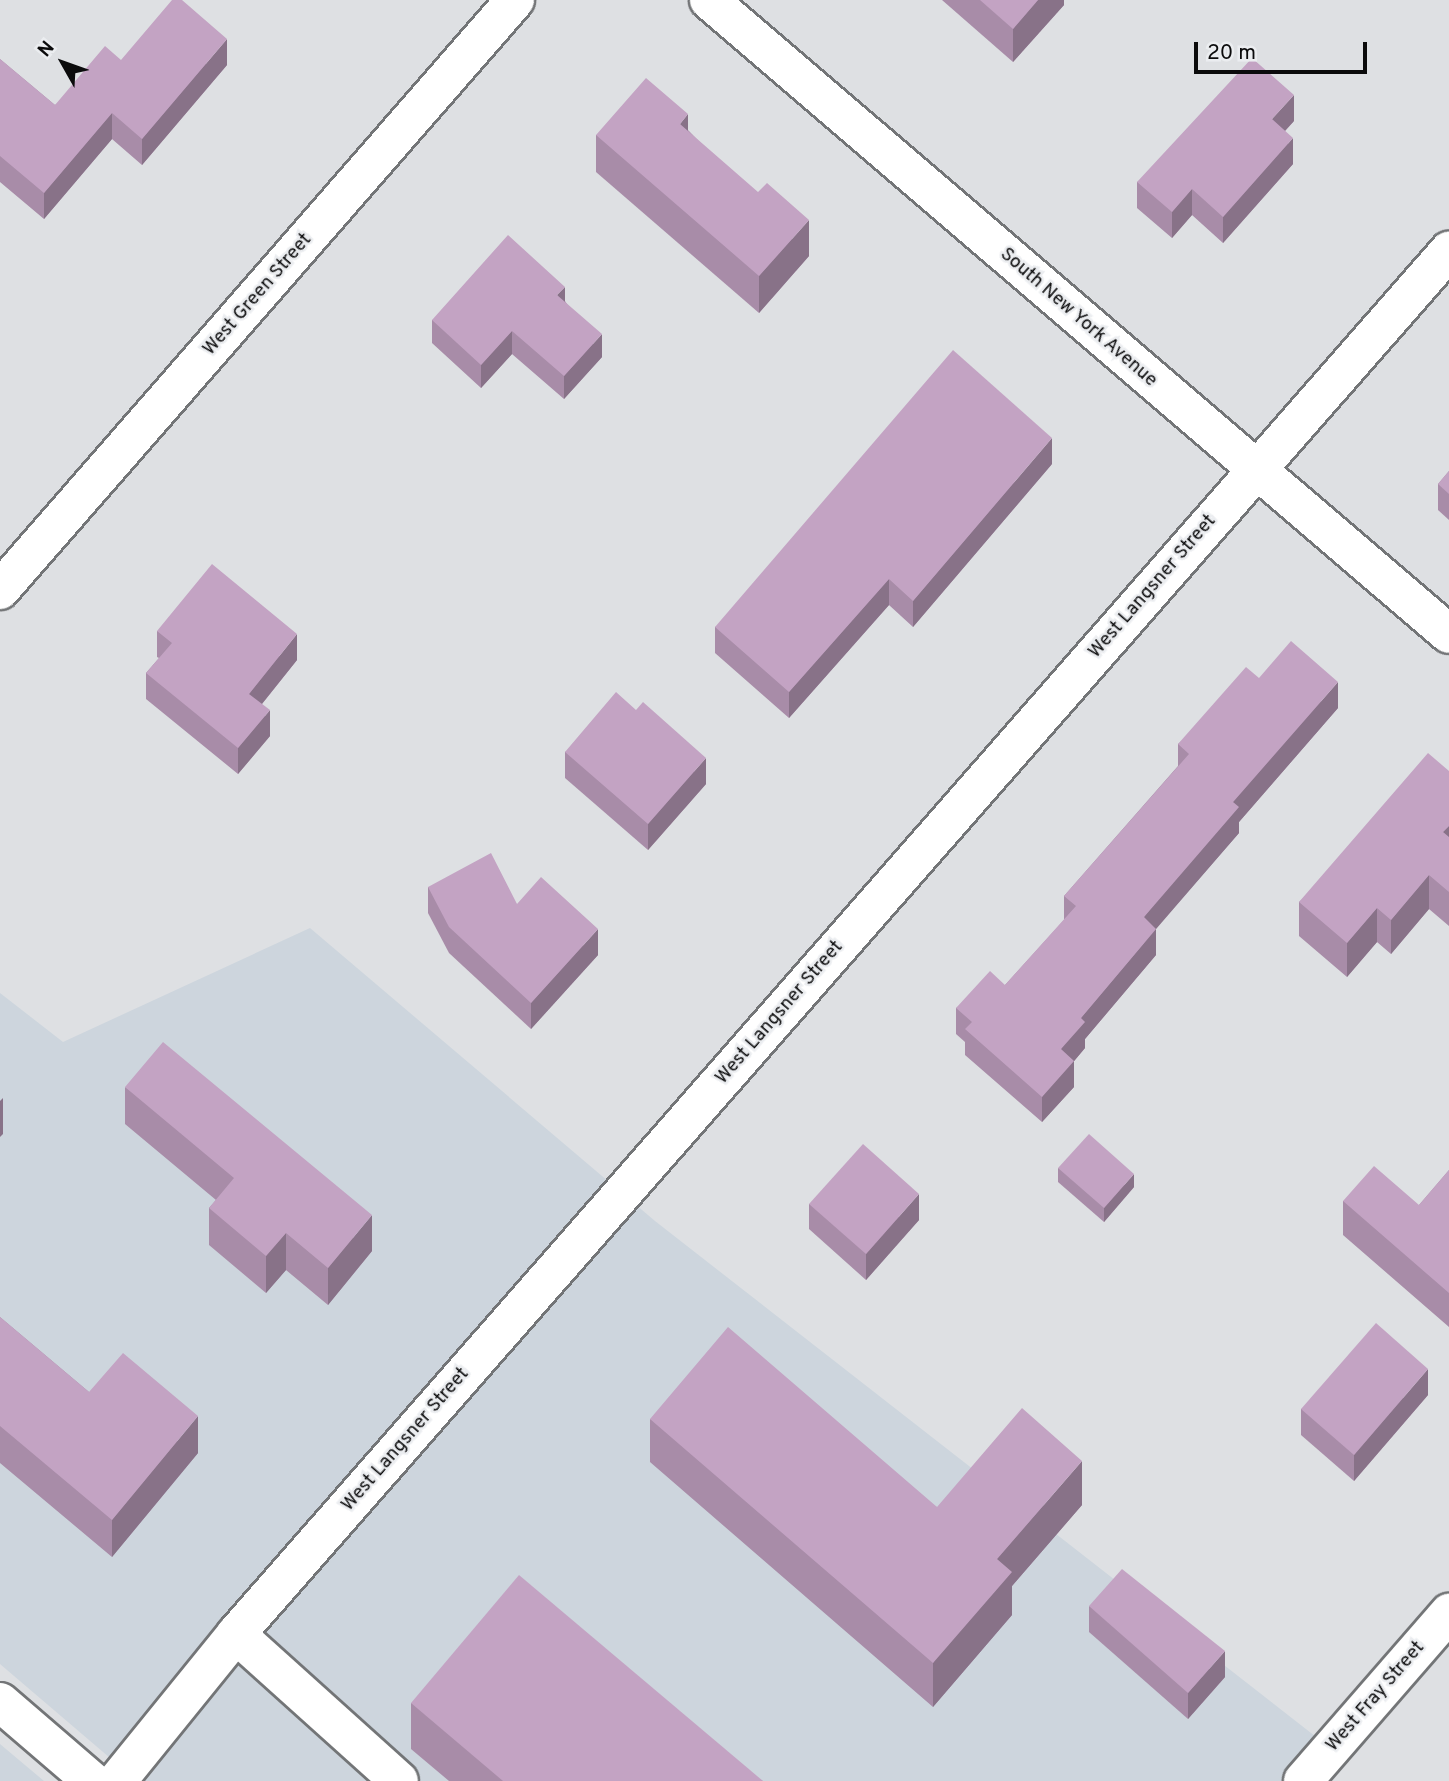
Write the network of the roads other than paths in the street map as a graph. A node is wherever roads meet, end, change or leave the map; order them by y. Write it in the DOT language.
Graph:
graph roads {
  1 [pos="516,0"];
  2 [pos="709,0"];
  3 [pos="1449,251"];
  4 [pos="1255,470"];
  5 [pos="0,590"];
  6 [pos="1449,634"];
  7 [pos="1449,1613"];
  8 [pos="236,1634"];
  9 [pos="0,1702"];
  10 [pos="92,1781"];
  11 [pos="117,1781"];
  12 [pos="399,1781"];
  13 [pos="1303,1781"];
  1 -- 5 [label="street, West Green Street"];
  2 -- 4 [label="street, South New York Avenue"];
  3 -- 4 [label="street, West Langsner Street"];
  4 -- 6 [label="street, South New York Avenue"];
  4 -- 8 [label="street, West Langsner Street"];
  7 -- 13 [label="street, West Fray Street"];
  8 -- 11 [label="street, West Langsner Street"];
  8 -- 12 [label="street"];
  9 -- 10 [label="street"];
}
